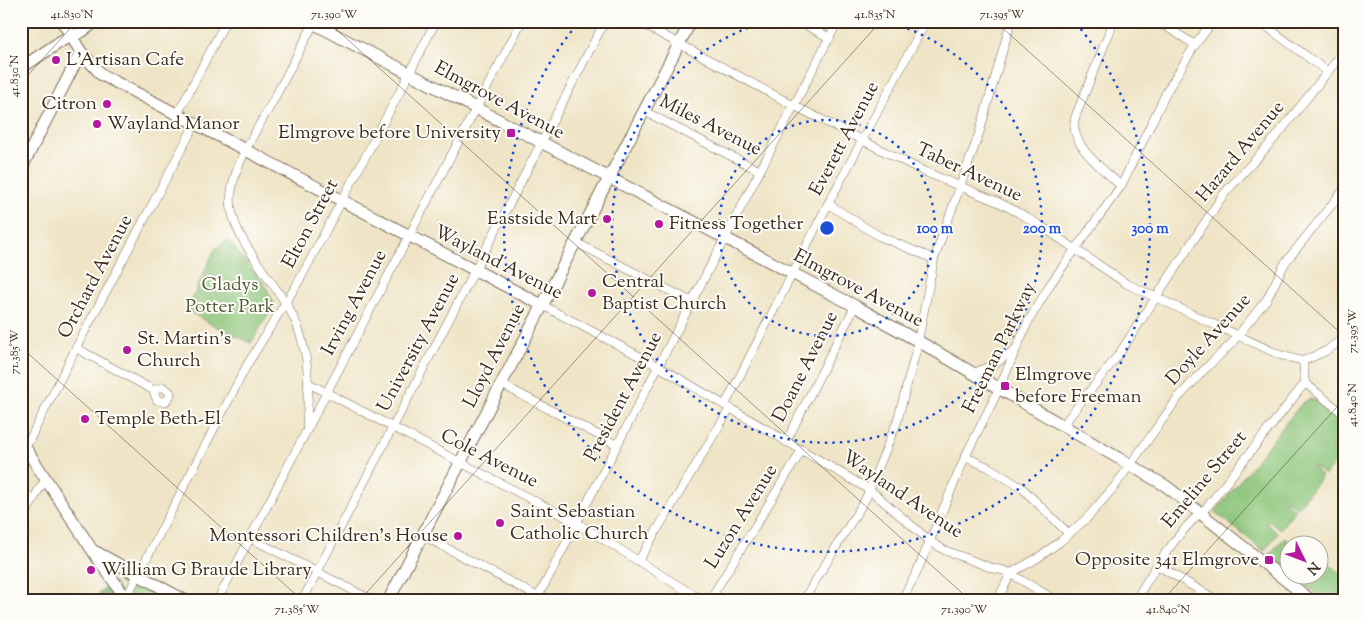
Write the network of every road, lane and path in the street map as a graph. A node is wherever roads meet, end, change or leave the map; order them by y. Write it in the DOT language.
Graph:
graph roads {
  1 [pos="62,21"];
  2 [pos="96,21"];
  3 [pos="226,21"];
  4 [pos="436,21"];
  5 [pos="522,21"];
  6 [pos="605,21"];
  7 [pos="636,21"];
  8 [pos="691,21"];
  9 [pos="798,21"];
  10 [pos="838,21"];
  11 [pos="926,21"];
  12 [pos="1011,21"];
  13 [pos="1114,21"];
  14 [pos="1151,21"];
  15 [pos="1214,21"];
  16 [pos="1259,21"];
  17 [pos="312,22"];
  18 [pos="73,36"];
  19 [pos="830,38"];
  20 [pos="680,43"];
  21 [pos="1195,45"];
  22 [pos="1345,50"];
  23 [pos="81,52"];
  24 [pos="21,68"];
  25 [pos="1328,72"];
  26 [pos="409,74"];
  27 [pos="794,105"];
  28 [pos="476,108"];
  29 [pos="644,110"];
  30 [pos="177,115"];
  31 [pos="195,124"];
  32 [pos="862,140"];
  33 [pos="542,143"];
  34 [pos="246,151"];
  35 [pos="21,169"];
  36 [pos="760,170"];
  37 [pos="608,178"];
  38 [pos="1121,186"];
  39 [pos="961,187"];
  40 [pos="1345,188"];
  41 [pos="341,201"];
  42 [pos="828,204"];
  43 [pos="409,236"];
  44 [pos="725,239"];
  45 [pos="575,242"];
  46 [pos="1075,249"];
  47 [pos="934,259"];
  48 [pos="475,271"];
  49 [pos="793,274"];
  50 [pos="1157,298"];
  51 [pos="692,302"];
  52 [pos="286,304"];
  53 [pos="542,305"];
  54 [pos="855,306"];
  55 [pos="1238,335"];
  56 [pos="1345,337"];
  57 [pos="918,340"];
  58 [pos="76,348"];
  59 [pos="1016,349"];
  60 [pos="1303,361"];
  61 [pos="658,366"];
  62 [pos="974,373"];
  63 [pos="308,383"];
  64 [pos="1305,383"];
  65 [pos="501,384"];
  66 [pos="999,388"];
  67 [pos="154,390"];
  68 [pos="327,393"];
  69 [pos="728,407"];
  70 [pos="1345,415"];
  71 [pos="1062,425"];
  72 [pos="393,428"];
  73 [pos="307,430"];
  74 [pos="786,442"];
  75 [pos="23,444"];
  76 [pos="618,445"];
  77 [pos="802,450"];
  78 [pos="965,457"];
  79 [pos="460,462"];
  80 [pos="1130,465"];
  81 [pos="46,480"];
  82 [pos="870,490"];
  83 [pos="1200,512"];
  84 [pos="577,522"];
  85 [pos="21,523"];
  86 [pos="1069,534"];
  87 [pos="422,535"];
  88 [pos="250,538"];
  89 [pos="930,541"];
  90 [pos="93,550"];
  91 [pos="639,560"];
  92 [pos="1157,565"];
  93 [pos="317,572"];
  94 [pos="1011,573"];
  95 [pos="137,576"];
  96 [pos="127,599"];
  97 [pos="540,599"];
  98 [pos="1306,599"];
  99 [pos="186,601"];
  100 [pos="217,601"];
  101 [pos="302,601"];
  102 [pos="374,601"];
  103 [pos="388,601"];
  104 [pos="703,601"];
  105 [pos="709,601"];
  106 [pos="803,601"];
  107 [pos="901,601"];
  108 [pos="997,601"];
  109 [pos="1056,601"];
  110 [pos="1135,601"];
  111 [pos="1218,601"];
  1 -- 18 [label="street, Wayland Avenue"];
  2 -- 18 [label="street"];
  3 -- 30 [label="street"];
  4 -- 26 [label="street, Elton Street"];
  5 -- 28 [label="street, Irving Avenue"];
  6 -- 33 [label="street, University Avenue"];
  7 -- 20 [label="street, Taber Avenue"];
  8 -- 20 [label="street, Lloyd Avenue"];
  9 -- 19 [label="street"];
  10 -- 19 [label="street, President Avenue"];
  11 -- 32 [label="street, Everett Avenue"];
  12 -- 39 [label="street"];
  13 -- 38 [label="street"];
  14 -- 21 [label="street"];
  15 -- 21 [label="street, Freeman Parkway"];
  16 -- 25 [label="street"];
  17 -- 26 [label="street, Elmgrove Avenue"];
  17 -- 34 [label="street"];
  18 -- 23 [label="street, Wayland Avenue"];
  18 -- 24 [label="street"];
  19 -- 27 [label="street, President Avenue"];
  20 -- 27 [label="street, Taber Avenue"];
  20 -- 29 [label="street, Lloyd Avenue"];
  21 -- 38 [label="street, Freeman Parkway"];
  22 -- 25 [label="street, Hazard Avenue"];
  23 -- 30 [label="street, Wayland Avenue"];
  23 -- 35 [label="street"];
  25 -- 50 [label="street, Hazard Avenue"];
  26 -- 28 [label="street, Elmgrove Avenue"];
  26 -- 41 [label="street, Elton Street"];
  27 -- 32 [label="street, Taber Avenue"];
  27 -- 36 [label="street, President Avenue"];
  28 -- 33 [label="street, Elmgrove Avenue"];
  28 -- 43 [label="street, Irving Avenue"];
  29 -- 36 [label="street, Miles Avenue"];
  29 -- 37 [label="street, Lloyd Avenue"];
  30 -- 31 [label="street, Wayland Avenue"];
  31 -- 34 [label="street, Wayland Avenue"];
  31 -- 58 [label="street, Orchard Avenue"];
  32 -- 39 [label="street, Taber Avenue"];
  32 -- 42 [label="street, Everett Avenue"];
  33 -- 37 [label="street, Elmgrove Avenue"];
  33 -- 48 [label="street, University Avenue"];
  34 -- 41 [label="street, Wayland Avenue"];
  34 -- 52 [label="street"];
  36 -- 44 [label="street, President Avenue"];
  37 -- 44 [label="street, Elmgrove Avenue"];
  37 -- 45 [label="street, Lloyd Avenue"];
  38 -- 46 [label="street, Freeman Parkway"];
  39 -- 46 [label="street, Taber Avenue"];
  39 -- 47 [label="street"];
  40 -- 55 [label="street, Doyle Avenue"];
  41 -- 43 [label="street, Wayland Avenue"];
  41 -- 52 [label="street, Elton Street"];
  42 -- 47 [label="street"];
  42 -- 49 [label="street, Everett Avenue"];
  43 -- 48 [label="street, Wayland Avenue"];
  43 -- 68 [label="street, Irving Avenue"];
  44 -- 49 [label="street, Elmgrove Avenue"];
  44 -- 51 [label="street, President Avenue"];
  45 -- 51 [label="street"];
  45 -- 53 [label="street, Lloyd Avenue"];
  46 -- 50 [label="street, Taber Avenue"];
  46 -- 59 [label="street, Freeman Parkway"];
  47 -- 57 [label="street"];
  48 -- 53 [label="street, Wayland Avenue"];
  48 -- 72 [label="street, University Avenue"];
  49 -- 54 [label="street, Elmgrove Avenue"];
  49 -- 69 [label="street, Everett Avenue"];
  50 -- 55 [label="street, Taber Avenue"];
  50 -- 71 [label="street, Hazard Avenue"];
  51 -- 61 [label="street, President Avenue"];
  52 -- 63 [label="street"];
  52 -- 95 [label="street, Elton Street"];
  53 -- 61 [label="street, Wayland Avenue"];
  53 -- 65 [label="street, Lloyd Avenue"];
  54 -- 57 [label="street, Elmgrove Avenue"];
  54 -- 74 [label="street, Doane Avenue"];
  55 -- 60 [label="street, Taber Avenue"];
  55 -- 80 [label="street, Doyle Avenue"];
  56 -- 60 [label="street"];
  57 -- 62 [label="street, Elmgrove Avenue"];
  57 -- 82 [label="street"];
  58 -- 67 [label="street"];
  58 -- 75 [label="street, Orchard Avenue"];
  59 -- 62 [label="street"];
  59 -- 66 [label="street, Freeman Parkway"];
  60 -- 64 [label="street"];
  61 -- 69 [label="street, Wayland Avenue"];
  61 -- 76 [label="street, President Avenue"];
  62 -- 66 [label="street, Elmgrove Avenue"];
  63 -- 68 [label="street, Cole Avenue"];
  63 -- 73 [label="street"];
  64 -- 70 [label="street"];
  64 -- 83 [label="street, Emeline Street"];
  65 -- 76 [label="street"];
  65 -- 79 [label="street, Lloyd Avenue"];
  66 -- 71 [label="street, Elmgrove Avenue"];
  66 -- 78 [label="street, Freeman Parkway"];
  68 -- 72 [label="street, Cole Avenue"];
  68 -- 73 [label="street, Irving Avenue"];
  69 -- 74 [label="street, Wayland Avenue"];
  69 -- 91 [label="street, Everett Avenue"];
  71 -- 80 [label="street, Elmgrove Avenue"];
  72 -- 79 [label="street, Cole Avenue"];
  72 -- 93 [label="street, University Avenue"];
  73 -- 88 [label="street, Irving Avenue"];
  74 -- 77 [label="street, Wayland Avenue"];
  75 -- 81 [label="street"];
  76 -- 84 [label="street, President Avenue"];
  77 -- 82 [label="street, Wayland Avenue"];
  77 -- 105 [label="street, Luzon Avenue"];
  78 -- 86 [label="street"];
  78 -- 89 [label="street, Freeman Parkway"];
  79 -- 84 [label="street, Cole Avenue"];
  79 -- 87 [label="street, Lloyd Avenue"];
  80 -- 83 [label="street, Elmgrove Avenue"];
  80 -- 86 [label="street, Doyle Avenue"];
  81 -- 85 [label="street"];
  81 -- 90 [label="street"];
  82 -- 89 [label="street, Wayland Avenue"];
  82 -- 106 [label="street"];
  83 -- 92 [label="street, Emeline Street"];
  83 -- 98 [label="street, Elmgrove Avenue"];
  84 -- 91 [label="street, Cole Avenue"];
  84 -- 97 [label="street, President Avenue"];
  86 -- 94 [label="street, Doyle Avenue"];
  87 -- 97 [label="street"];
  87 -- 103 [label="street, Lloyd Avenue"];
  88 -- 93 [label="street"];
  88 -- 100 [label="street, Irving Avenue"];
  89 -- 94 [label="street, Wayland Avenue"];
  89 -- 107 [label="street, Freeman Parkway"];
  90 -- 95 [label="street"];
  90 -- 96 [label="street"];
  91 -- 104 [label="street, Cole Avenue"];
  92 -- 110 [label="street, Emeline Street"];
  92 -- 111 [label="street"];
  93 -- 101 [label="street, University Avenue"];
  93 -- 102 [label="street"];
  94 -- 108 [label="street"];
  94 -- 109 [label="street, Wayland Avenue"];
  95 -- 96 [label="street, Elton Street"];
  95 -- 99 [label="street"];
}
